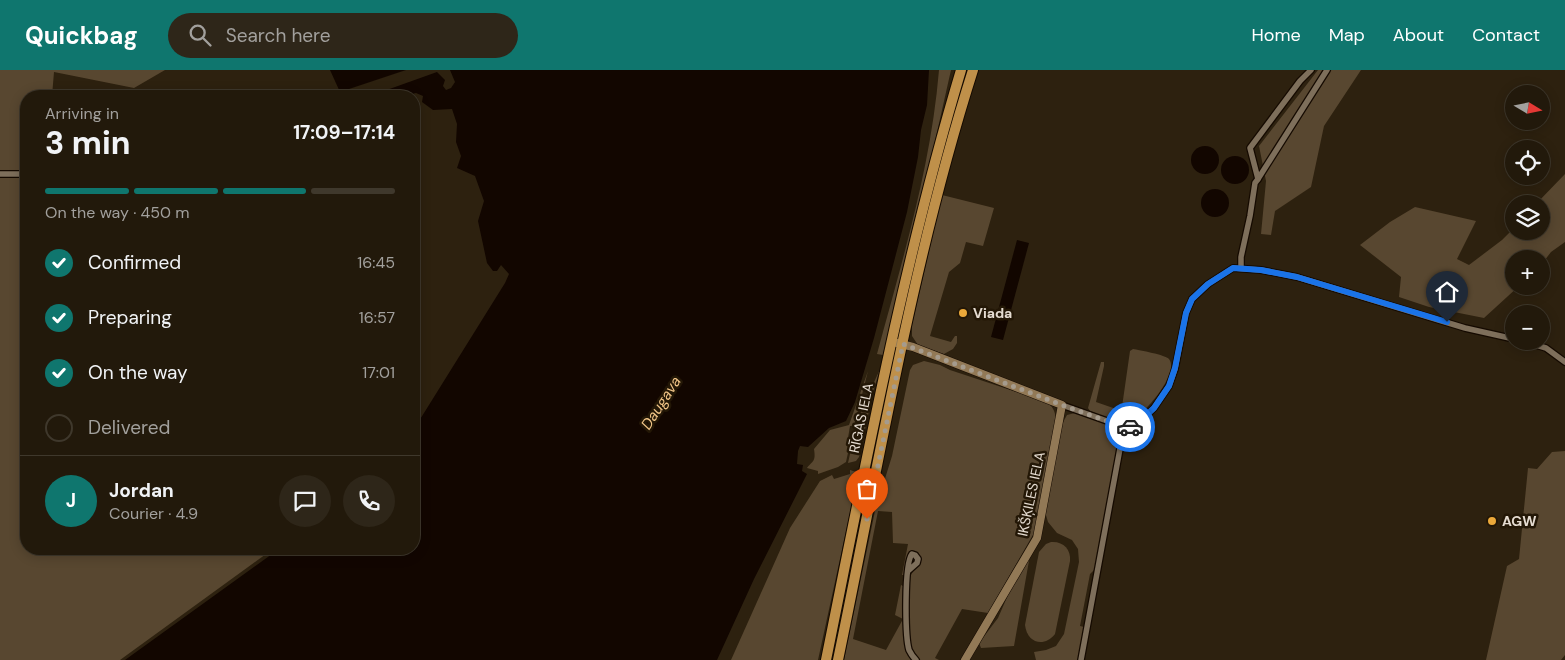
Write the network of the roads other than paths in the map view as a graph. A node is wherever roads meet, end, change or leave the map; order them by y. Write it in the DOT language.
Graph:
graph roads {
  1 [pos="961,70"];
  2 [pos="973,70"];
  3 [pos="1311,70"];
  4 [pos="1327,70"];
  5 [pos="0,174"];
  6 [pos="20,174"];
  7 [pos="1258,179"];
  8 [pos="934,186"];
  9 [pos="1241,267"];
  10 [pos="1505,337"];
  11 [pos="891,341"];
  12 [pos="903,344"];
  13 [pos="1549,350"];
  14 [pos="1565,362"];
  15 [pos="1062,405"];
  16 [pos="1124,427"];
  17 [pos="908,571"];
  18 [pos="826,660"];
  19 [pos="838,660"];
  20 [pos="916,660"];
  21 [pos="964,660"];
  22 [pos="1081,660"];
  1 -- 8 [label="highway"];
  2 -- 8 [label="highway"];
  3 -- 7 [label="street"];
  4 -- 7 [label="street"];
  5 -- 6 [label="street"];
  7 -- 9 [label="street"];
  8 -- 11 [label="highway, RĪGAS IELA"];
  8 -- 12 [label="highway, RĪGAS IELA"];
  9 -- 10 [label="street"];
  9 -- 16 [label="street"];
  11 -- 12 [label="street"];
  11 -- 18 [label="highway, RĪGAS IELA"];
  12 -- 15 [label="street"];
  12 -- 19 [label="highway, RĪGAS IELA"];
  13 -- 14 [label="street"];
  15 -- 16 [label="street"];
  15 -- 21 [label="street, IKŠĶILES IELA"];
  16 -- 22 [label="street"];
  17 -- 20 [label="street"];
}
